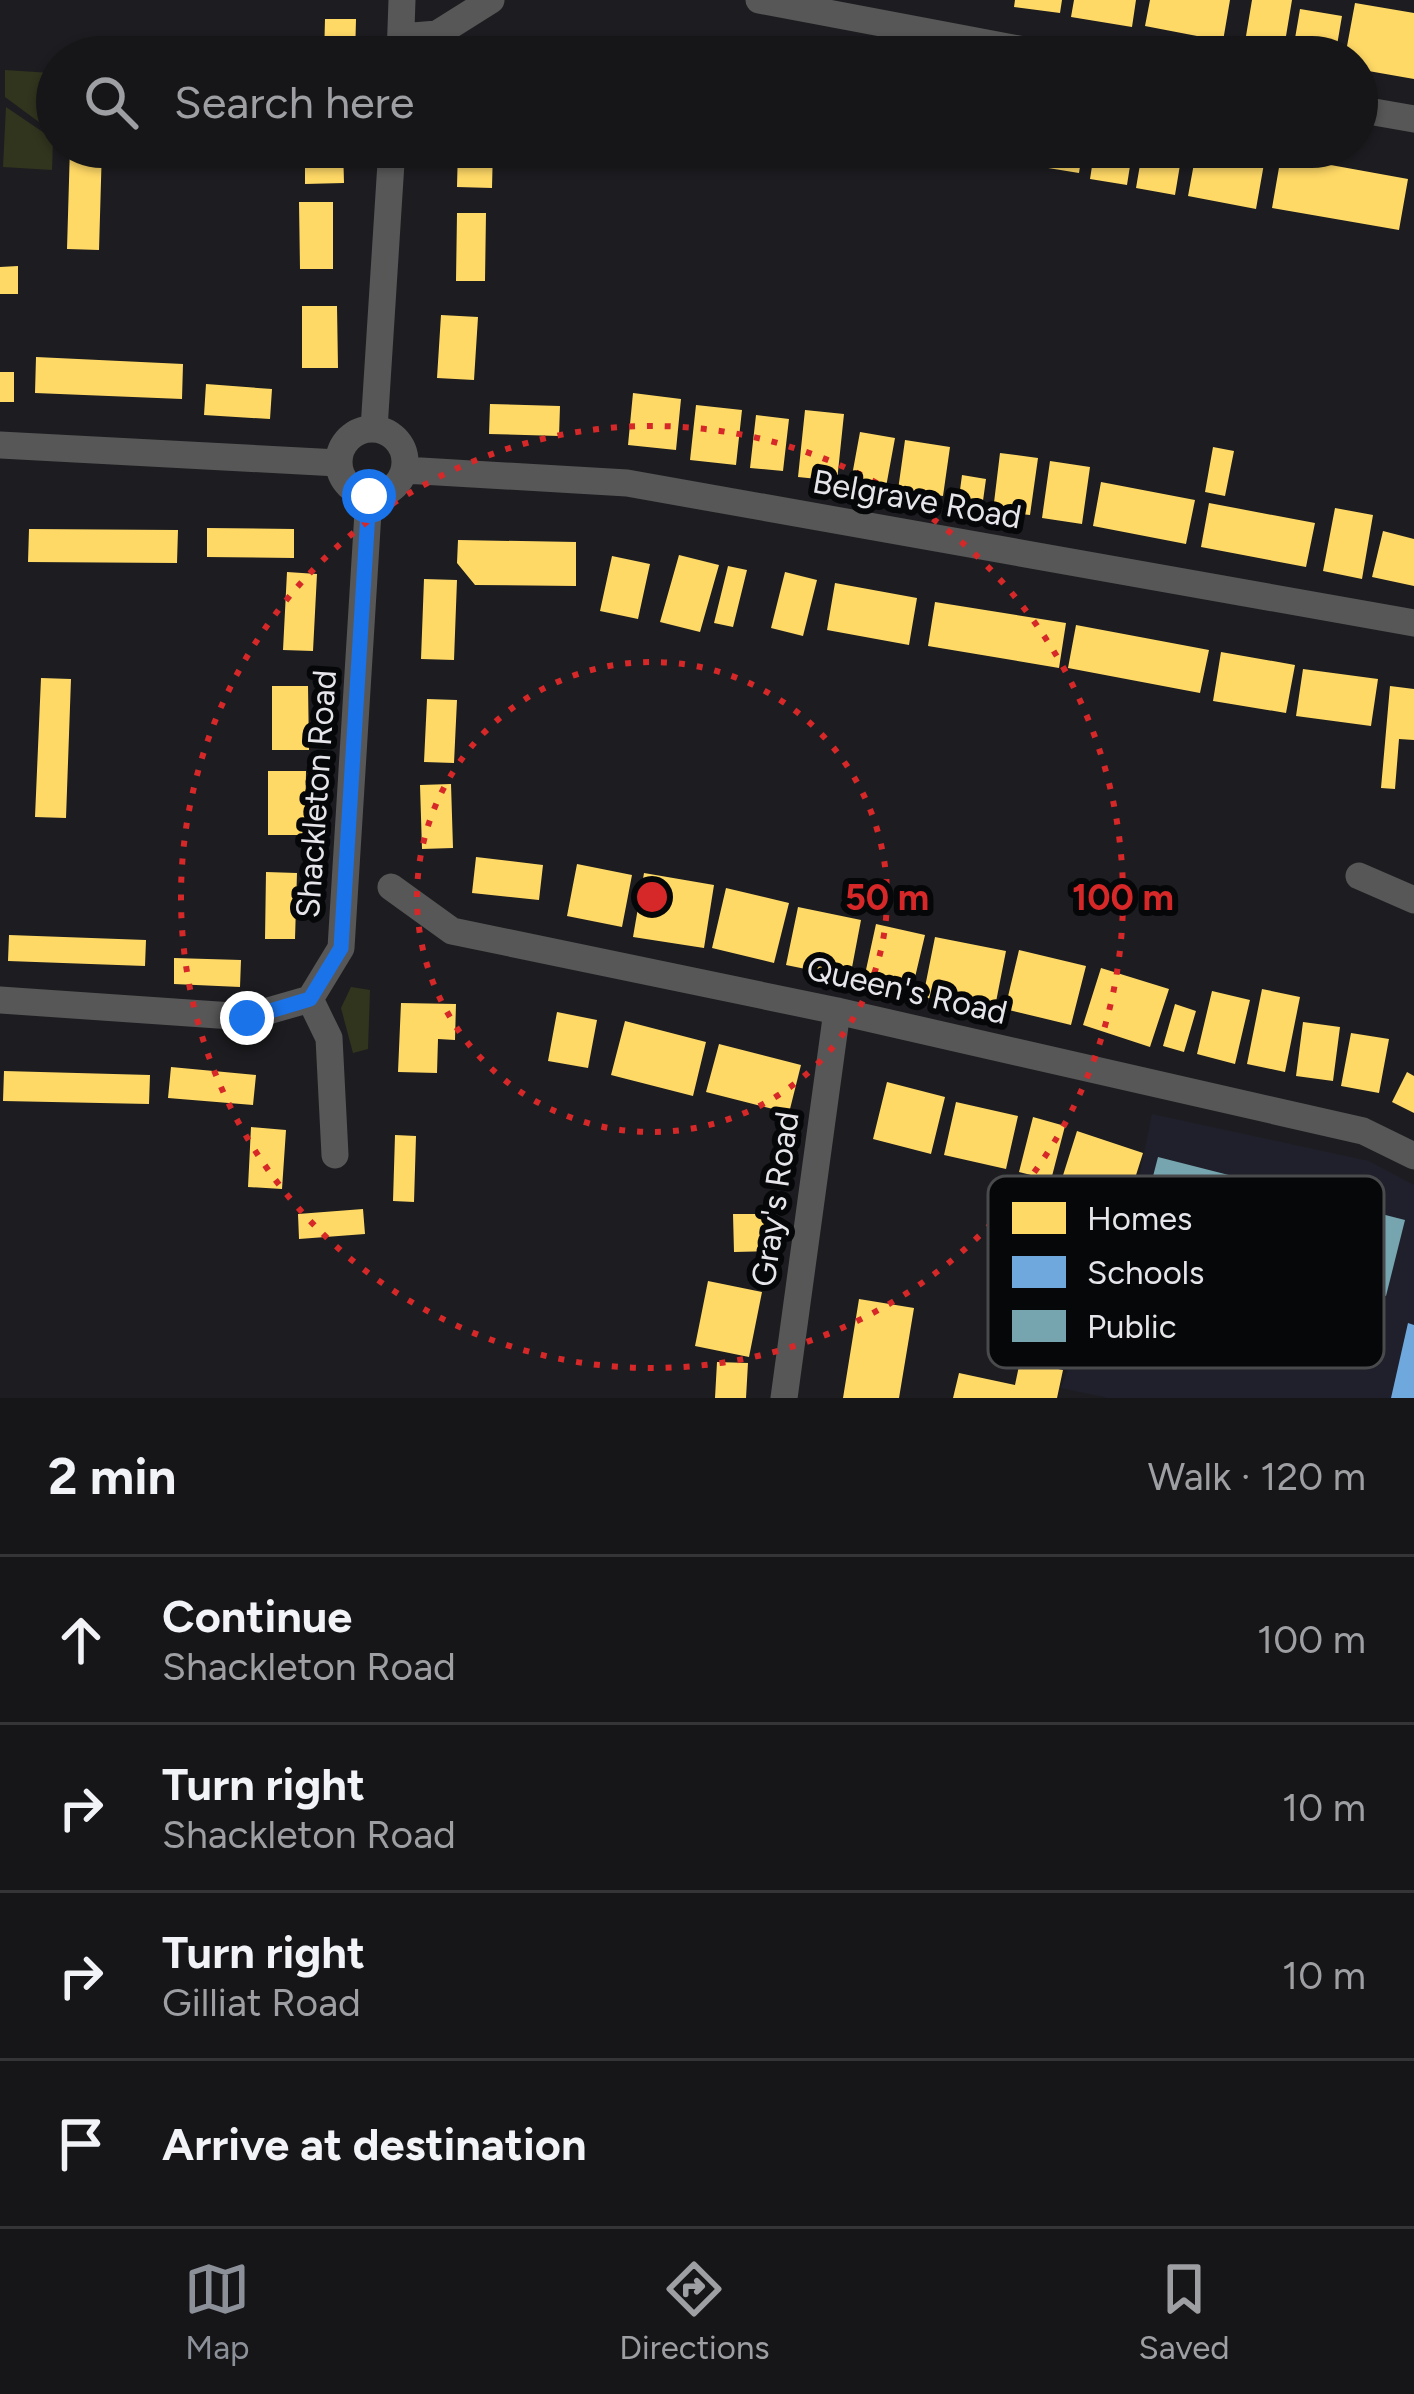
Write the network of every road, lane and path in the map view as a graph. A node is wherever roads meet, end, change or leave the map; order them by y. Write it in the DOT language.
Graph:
graph roads {
  1 [pos="402,0"];
  2 [pos="491,0"];
  3 [pos="760,0"];
  4 [pos="400,36"];
  5 [pos="431,36"];
  6 [pos="950,36"];
  7 [pos="1378,113"];
  8 [pos="1414,119"];
  9 [pos="391,168"];
  10 [pos="374,429"];
  11 [pos="0,445"];
  12 [pos="338,463"];
  13 [pos="404,470"];
  14 [pos="369,496"];
  15 [pos="1414,623"];
  16 [pos="1359,876"];
  17 [pos="391,887"];
  18 [pos="1414,900"];
  19 [pos="310,999"];
  20 [pos="0,1000"];
  21 [pos="837,1011"];
  22 [pos="335,1155"];
  23 [pos="1414,1156"];
  24 [pos="784,1398"];
  1 -- 4 [label="street"];
  2 -- 5 [label="street"];
  3 -- 6 [label="street"];
  7 -- 8 [label="street"];
  9 -- 10 [label="street"];
  10 -- 12 [label="street"];
  10 -- 13 [label="street"];
  11 -- 12 [label="street"];
  12 -- 14 [label="street"];
  13 -- 14 [label="street"];
  13 -- 15 [label="street, Belgrave Road"];
  14 -- 19 [label="street, Shackleton Road"];
  16 -- 18 [label="street"];
  17 -- 21 [label="street, Queen's Road"];
  19 -- 20 [label="street"];
  19 -- 22 [label="street"];
  21 -- 23 [label="street, Queen's Road"];
  21 -- 24 [label="street, Gray's Road"];
}
